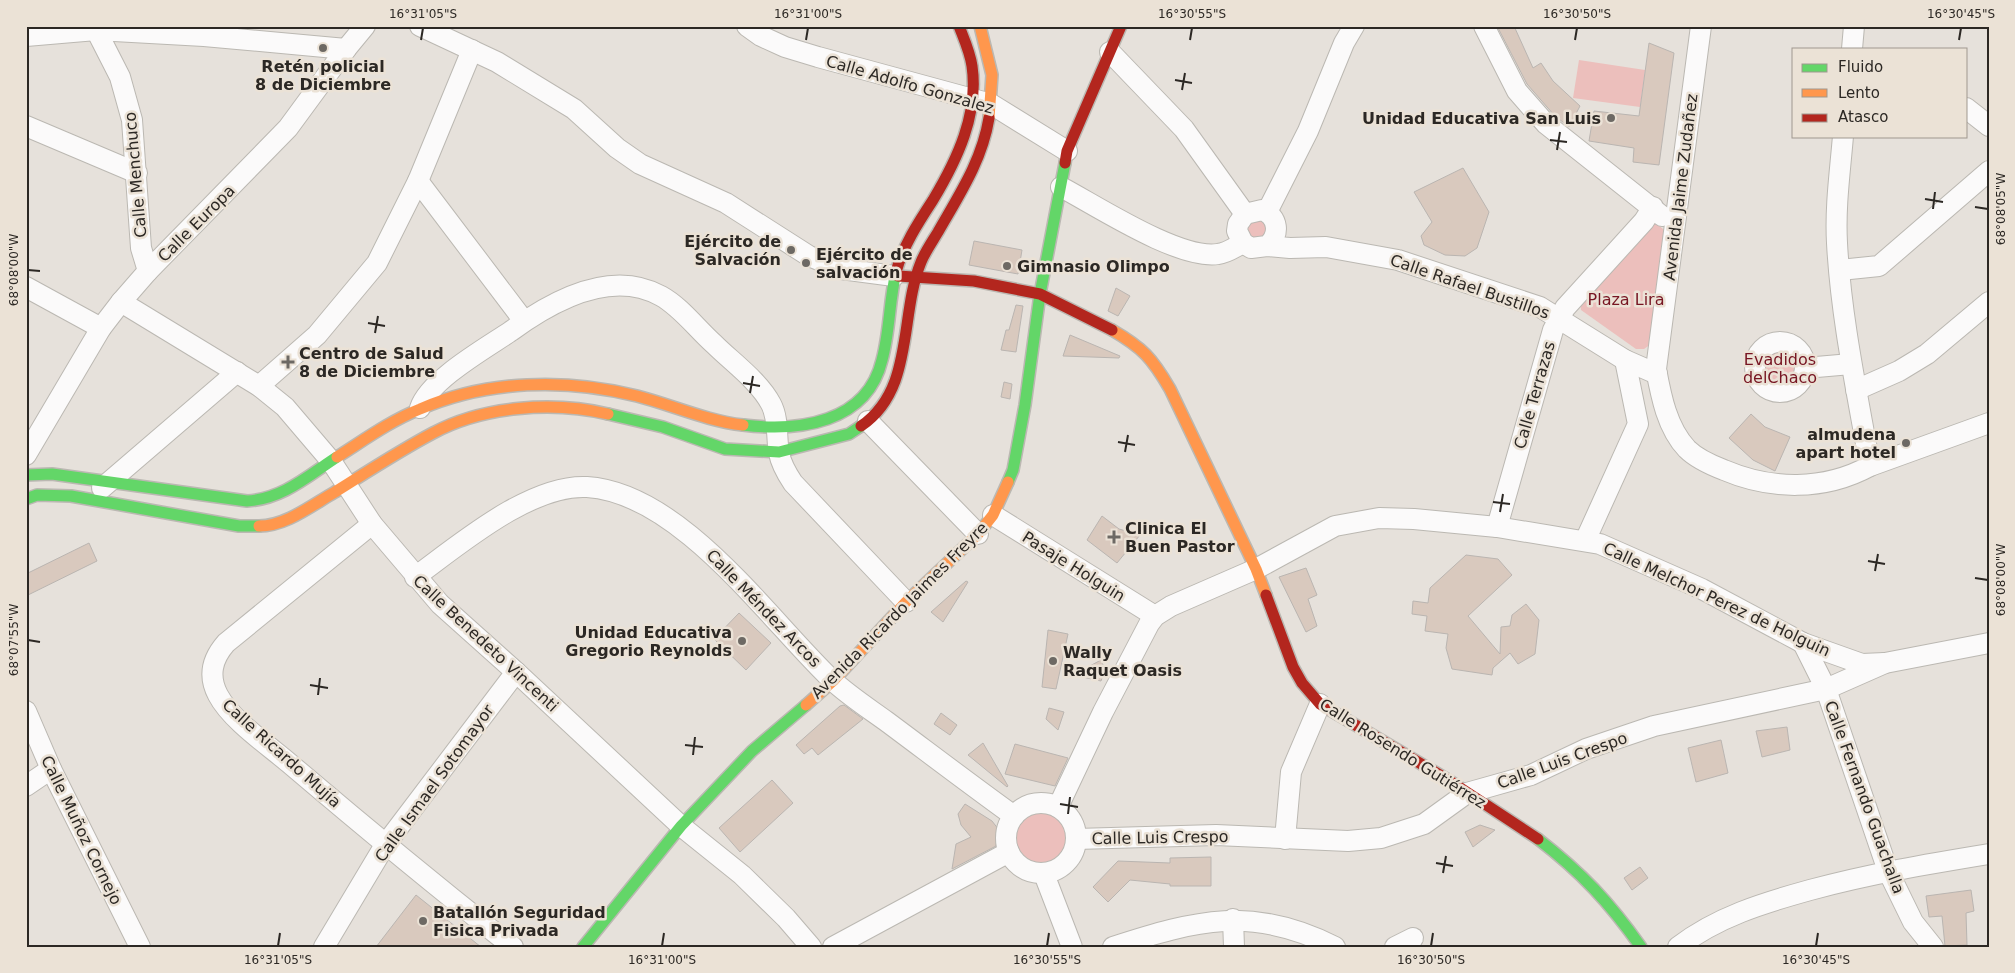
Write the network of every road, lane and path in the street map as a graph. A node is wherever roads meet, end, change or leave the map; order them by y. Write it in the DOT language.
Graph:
graph roads {
  1 [pos="365,26"];
  2 [pos="420,26"];
  3 [pos="747,26"];
  4 [pos="959,26"];
  5 [pos="980,26"];
  6 [pos="1120,26"];
  7 [pos="1354,26"];
  8 [pos="1484,26"];
  9 [pos="1701,26"];
  10 [pos="1854,26"];
  11 [pos="95,28"];
  12 [pos="26,36"];
  13 [pos="1852,48"];
  14 [pos="346,49"];
  15 [pos="472,50"];
  16 [pos="1110,52"];
  17 [pos="982,101"];
  18 [pos="1968,110"];
  19 [pos="26,126"];
  20 [pos="1989,126"];
  21 [pos="1843,138"];
  22 [pos="1068,151"];
  23 [pos="1989,171"];
  24 [pos="137,173"];
  25 [pos="418,181"];
  26 [pos="1061,187"];
  27 [pos="1653,207"];
  28 [pos="1267,212"];
  29 [pos="1245,214"];
  30 [pos="1676,229"];
  31 [pos="1242,243"];
  32 [pos="1267,246"];
  33 [pos="1840,270"];
  34 [pos="148,271"];
  35 [pos="894,276"];
  36 [pos="915,277"];
  37 [pos="26,287"];
  38 [pos="1040,294"];
  39 [pos="122,302"];
  40 [pos="1989,302"];
  41 [pos="1560,318"];
  42 [pos="524,321"];
  43 [pos="101,328"];
  44 [pos="1624,360"];
  45 [pos="1851,364"];
  46 [pos="1806,368"];
  47 [pos="237,372"];
  48 [pos="1657,374"];
  49 [pos="259,386"];
  50 [pos="1856,390"];
  51 [pos="420,408"];
  52 [pos="868,421"];
  53 [pos="1989,424"];
  54 [pos="777,429"];
  55 [pos="42,430"];
  56 [pos="779,452"];
  57 [pos="26,455"];
  58 [pos="331,460"];
  59 [pos="1870,466"];
  60 [pos="32,474"];
  61 [pos="107,483"];
  62 [pos="346,484"];
  63 [pos="31,497"];
  64 [pos="89,500"];
  65 [pos="993,515"];
  66 [pos="372,524"];
  67 [pos="1497,527"];
  68 [pos="978,534"];
  69 [pos="1585,541"];
  70 [pos="1256,569"];
  71 [pos="415,577"];
  72 [pos="906,602"];
  73 [pos="1155,616"];
  74 [pos="1803,643"];
  75 [pos="1989,644"];
  76 [pos="1885,664"];
  77 [pos="516,672"];
  78 [pos="833,681"];
  79 [pos="1826,689"];
  80 [pos="1320,704"];
  81 [pos="26,711"];
  82 [pos="51,769"];
  83 [pos="26,786"];
  84 [pos="1467,793"];
  85 [pos="1058,807"];
  86 [pos="1014,816"];
  87 [pos="681,826"];
  88 [pos="1076,839"];
  89 [pos="1285,839"];
  90 [pos="385,845"];
  91 [pos="1009,852"];
  92 [pos="1989,854"];
  93 [pos="1888,871"];
  94 [pos="1044,874"];
  95 [pos="1233,919"];
  96 [pos="1413,938"];
  97 [pos="140,947"];
  98 [pos="324,947"];
  99 [pos="513,947"];
  100 [pos="583,947"];
  101 [pos="811,947"];
  102 [pos="833,947"];
  103 [pos="1072,947"];
  104 [pos="1113,947"];
  105 [pos="1234,947"];
  106 [pos="1335,947"];
  107 [pos="1395,947"];
  108 [pos="1641,947"];
  109 [pos="1678,947"];
  110 [pos="1933,947"];
  1 -- 14 [label="street, Calle Europa"];
  2 -- 15 [label="street, Calle Rosendo Gutiérrez"];
  3 -- 17 [label="street, Calle Adolfo Gonzalez"];
  4 -- 17 [label="street"];
  5 -- 17 [label="street"];
  6 -- 16 [label="street, Avenida Ricardo Jaimes Freyre"];
  7 -- 28 [label="street"];
  8 -- 27 [label="street"];
  9 -- 30 [label="street, Avenida Jaime Zudañez"];
  10 -- 13 [label="street"];
  11 -- 12 [label="street"];
  11 -- 14 [label="street"];
  11 -- 24 [label="street, Calle Menchuco"];
  14 -- 34 [label="street, Calle Europa"];
  15 -- 25 [label="street"];
  15 -- 35 [label="street, Calle Rosendo Gutiérrez"];
  16 -- 22 [label="street, Avenida Ricardo Jaimes Freyre"];
  16 -- 29 [label="street"];
  17 -- 22 [label="street, Calle Adolfo Gonzalez"];
  17 -- 35 [label="street"];
  17 -- 36 [label="street"];
  18 -- 20 [label="street"];
  19 -- 24 [label="street"];
  21 -- 33 [label="street"];
  22 -- 26 [label="street, Avenida Ricardo Jaimes Freyre"];
  23 -- 33 [label="street"];
  24 -- 34 [label="street, Calle Menchuco"];
  25 -- 42 [label="street"];
  25 -- 49 [label="street"];
  26 -- 31 [label="street"];
  26 -- 38 [label="street, Avenida Ricardo Jaimes Freyre"];
  27 -- 30 [label="street"];
  27 -- 41 [label="street, Calle Terrazas"];
  28 -- 29 [label="street"];
  28 -- 32 [label="street"];
  29 -- 31 [label="street"];
  30 -- 48 [label="street, Avenida Jaime Zudañez"];
  31 -- 32 [label="street"];
  32 -- 41 [label="street, Calle Rafael Bustillos"];
  33 -- 45 [label="street"];
  34 -- 39 [label="street, Calle Europa"];
  35 -- 36 [label="street, Calle Rosendo Gutiérrez"];
  35 -- 54 [label="street"];
  36 -- 38 [label="street, Calle Rosendo Gutiérrez"];
  36 -- 52 [label="street"];
  37 -- 43 [label="street"];
  38 -- 65 [label="street, Avenida Ricardo Jaimes Freyre"];
  38 -- 70 [label="street, Calle Rosendo Gutiérrez"];
  39 -- 43 [label="street, Calle Europa"];
  39 -- 47 [label="street, Calle Benedeto Vincenti"];
  40 -- 50 [label="street"];
  41 -- 44 [label="street, Calle Rafael Bustillos"];
  41 -- 67 [label="street, Calle Terrazas"];
  42 -- 51 [label="street"];
  42 -- 54 [label="street"];
  43 -- 55 [label="street, Calle Europa"];
  44 -- 48 [label="street, Calle Rafael Bustillos"];
  44 -- 69 [label="street"];
  45 -- 46 [label="street"];
  45 -- 50 [label="street"];
  47 -- 49 [label="street, Calle Benedeto Vincenti"];
  47 -- 61 [label="street"];
  48 -- 59 [label="street, Avenida Jaime Zudañez"];
  49 -- 58 [label="street, Calle Benedeto Vincenti"];
  50 -- 59 [label="street"];
  51 -- 54 [label="street"];
  51 -- 58 [label="street"];
  52 -- 56 [label="street"];
  52 -- 68 [label="street"];
  53 -- 59 [label="street, Avenida Jaime Zudañez"];
  54 -- 56 [label="street"];
  55 -- 57 [label="street, Calle Europa"];
  55 -- 60 [label="street, Calle Europa"];
  56 -- 62 [label="street"];
  56 -- 72 [label="street"];
  58 -- 61 [label="street"];
  58 -- 62 [label="street, Calle Benedeto Vincenti"];
  60 -- 61 [label="street"];
  60 -- 63 [label="street, Calle Europa"];
  61 -- 64 [label="street"];
  62 -- 64 [label="street"];
  62 -- 66 [label="street, Calle Benedeto Vincenti"];
  63 -- 64 [label="street"];
  65 -- 68 [label="street, Avenida Ricardo Jaimes Freyre"];
  65 -- 73 [label="street, Pasaje Holguin"];
  66 -- 71 [label="street, Calle Benedeto Vincenti"];
  66 -- 90 [label="street, Calle Ricardo Mujía"];
  67 -- 69 [label="street, Calle Melchor Perez de Holguin"];
  67 -- 70 [label="street, Calle Melchor Perez de Holguin"];
  68 -- 72 [label="street, Avenida Ricardo Jaimes Freyre"];
  69 -- 74 [label="street, Calle Melchor Perez de Holguin"];
  70 -- 73 [label="street, Calle Melchor Perez de Holguin"];
  70 -- 80 [label="street, Calle Rosendo Gutiérrez"];
  71 -- 77 [label="street, Calle Benedeto Vincenti"];
  71 -- 78 [label="street, Calle Méndez Arcos"];
  72 -- 78 [label="street, Avenida Ricardo Jaimes Freyre"];
  73 -- 85 [label="street, Calle Melchor Perez de Holguin"];
  74 -- 76 [label="street, Calle Melchor Perez de Holguin"];
  74 -- 79 [label="street, Calle Fernando Guachalla"];
  75 -- 76 [label="street, Calle Luis Crespo"];
  76 -- 79 [label="street, Calle Luis Crespo"];
  77 -- 87 [label="street, Calle Benedeto Vincenti"];
  77 -- 90 [label="street, Calle Ismael Sotomayor"];
  78 -- 86 [label="street, Calle Méndez Arcos"];
  78 -- 87 [label="street, Avenida Ricardo Jaimes Freyre"];
  79 -- 84 [label="street, Calle Luis Crespo"];
  79 -- 93 [label="street, Calle Fernando Guachalla"];
  80 -- 84 [label="street, Calle Rosendo Gutiérrez"];
  80 -- 89 [label="street"];
  81 -- 82 [label="street, Calle Muñoz Cornejo"];
  82 -- 83 [label="street"];
  82 -- 97 [label="street, Calle Muñoz Cornejo"];
  84 -- 89 [label="street, Calle Luis Crespo"];
  84 -- 108 [label="street, Calle Rosendo Gutiérrez"];
  85 -- 86 [label="street"];
  85 -- 88 [label="street"];
  86 -- 91 [label="street"];
  87 -- 100 [label="street, Avenida Ricardo Jaimes Freyre"];
  87 -- 101 [label="street, Calle Benedeto Vincenti"];
  88 -- 89 [label="street, Calle Luis Crespo"];
  88 -- 94 [label="street"];
  90 -- 98 [label="street, Calle Ismael Sotomayor"];
  90 -- 99 [label="street, Calle Ricardo Mujía"];
  91 -- 94 [label="street"];
  91 -- 102 [label="street"];
  92 -- 93 [label="street"];
  93 -- 109 [label="street"];
  93 -- 110 [label="street, Calle Fernando Guachalla"];
  94 -- 103 [label="street"];
  95 -- 104 [label="street"];
  95 -- 105 [label="street"];
  95 -- 106 [label="street"];
  96 -- 107 [label="street"];
}
